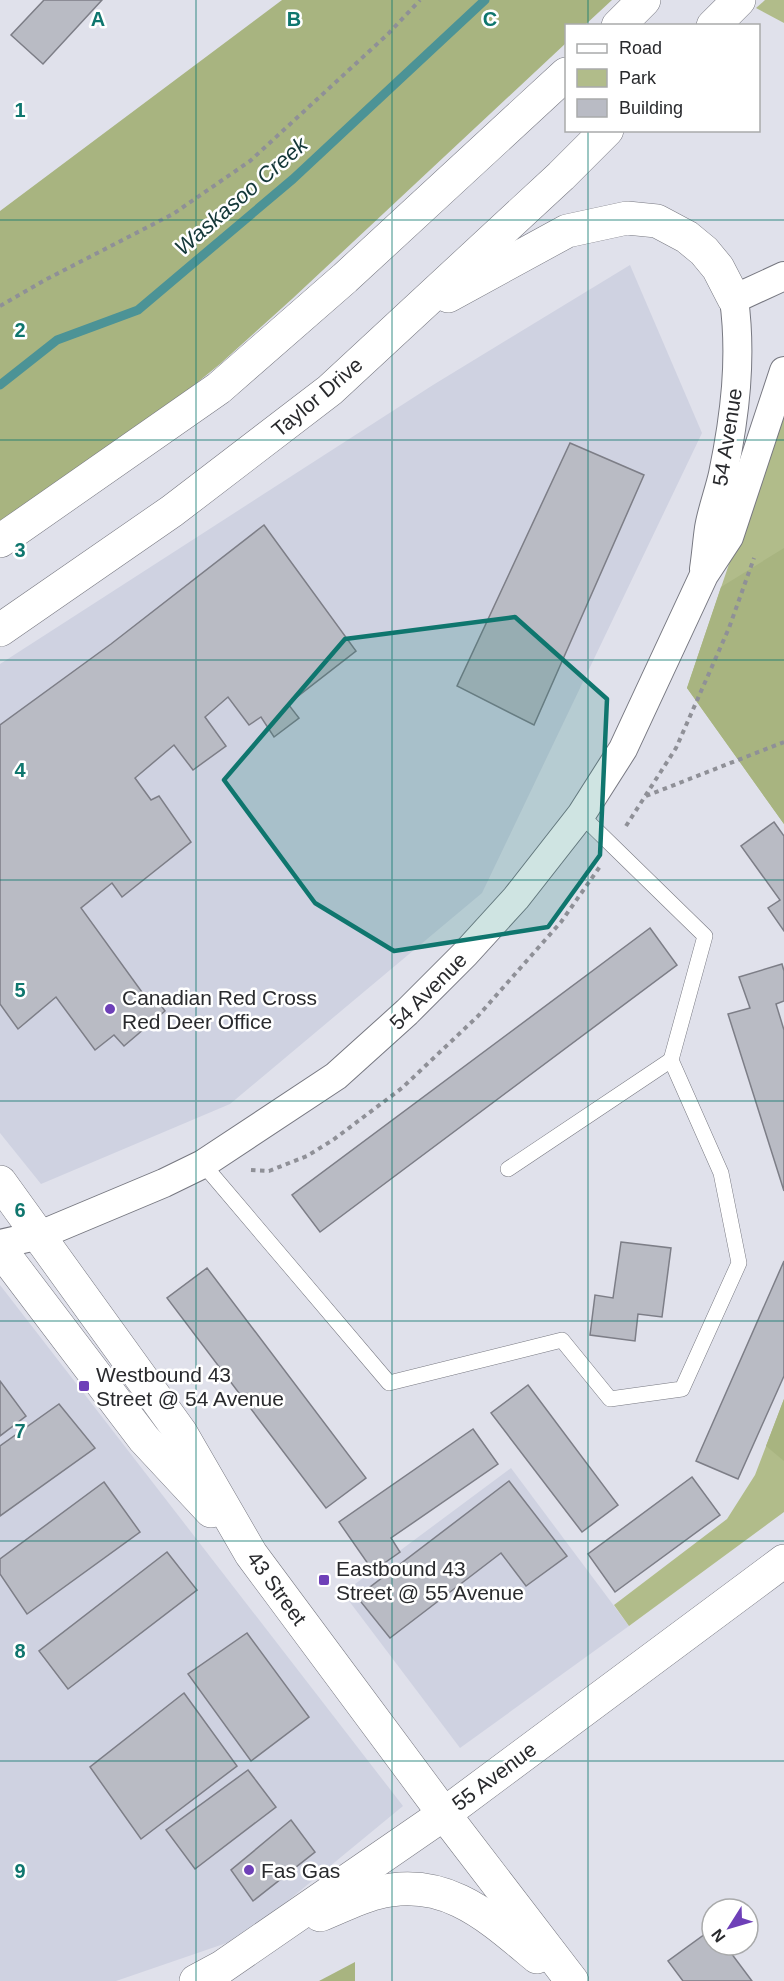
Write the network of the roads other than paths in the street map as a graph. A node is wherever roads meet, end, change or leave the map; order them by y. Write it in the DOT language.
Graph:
graph roads {
  1 [pos="644,0"];
  2 [pos="740,0"];
  3 [pos="620,24"];
  4 [pos="716,24"];
  5 [pos="565,76"];
  6 [pos="604,132"];
  7 [pos="784,276"];
  8 [pos="734,299"];
  9 [pos="407,318"];
  10 [pos="784,371"];
  11 [pos="0,541"];
  12 [pos="704,574"];
  13 [pos="0,630"];
  14 [pos="581,815"];
  15 [pos="672,1060"];
  16 [pos="203,1164"];
  17 [pos="508,1169"];
  18 [pos="0,1182"];
  19 [pos="40,1235"];
  20 [pos="0,1246"];
  21 [pos="250,1554"];
  22 [pos="784,1561"];
  23 [pos="444,1814"];
  24 [pos="266,1938"];
  25 [pos="196,1981"];
  26 [pos="566,1981"];
  27 [pos="572,1981"];
  1 -- 3 [label="street"];
  2 -- 4 [label="street"];
  5 -- 11 [label="street"];
  6 -- 9 [label="street, Taylor Drive"];
  7 -- 8 [label="street"];
  8 -- 9 [label="street"];
  8 -- 12 [label="street, 54 Avenue"];
  9 -- 13 [label="street, Taylor Drive"];
  10 -- 12 [label="street, 54 Avenue"];
  12 -- 14 [label="street, 54 Avenue"];
  14 -- 15 [label="lane"];
  14 -- 16 [label="street, 54 Avenue"];
  15 -- 16 [label="lane"];
  15 -- 17 [label="lane"];
  16 -- 19 [label="street, 54 Avenue"];
  18 -- 19 [label="street, 43 Street"];
  19 -- 20 [label="street, 54 Avenue"];
  19 -- 21 [label="street, 43 Street"];
  20 -- 21 [label="street"];
  21 -- 23 [label="street, 43 Street"];
  22 -- 23 [label="street, 55 Avenue"];
  23 -- 24 [label="street, 55 Avenue"];
  23 -- 27 [label="street, 43 Street"];
  24 -- 25 [label="street, 55 Avenue"];
  24 -- 26 [label="street"];
}
